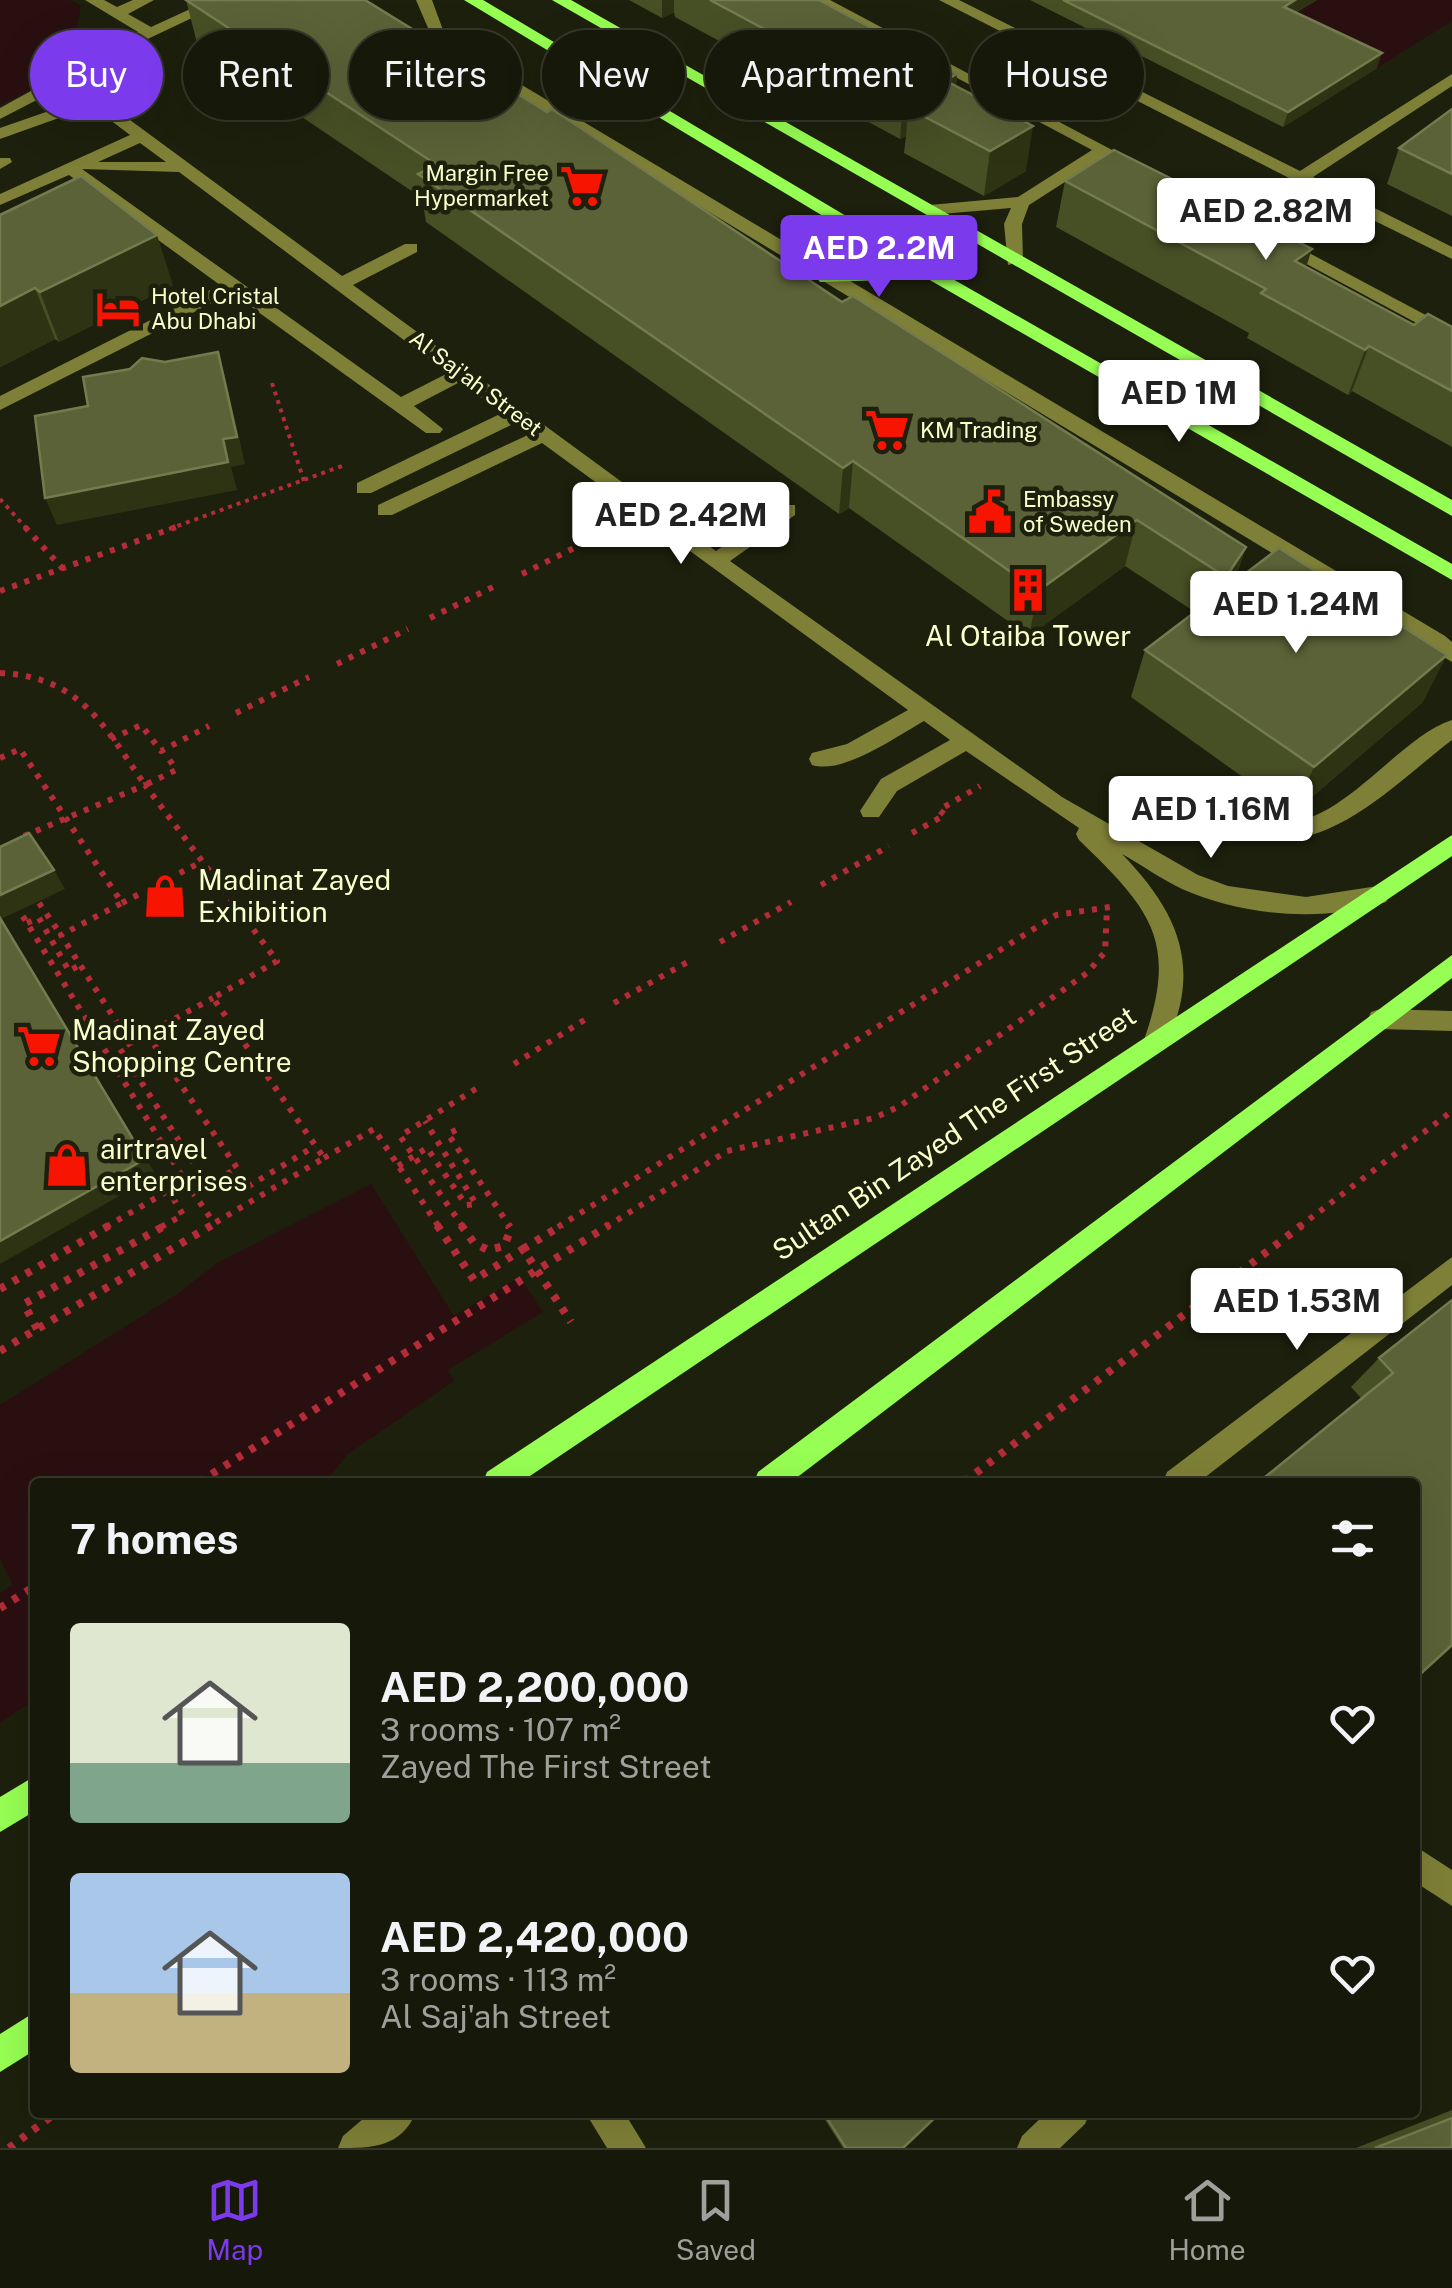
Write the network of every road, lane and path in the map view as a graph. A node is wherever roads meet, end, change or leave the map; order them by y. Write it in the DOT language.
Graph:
graph roads {
  1 [pos="93,0"];
  2 [pos="146,0"];
  3 [pos="222,0"];
  4 [pos="424,0"];
  5 [pos="472,0"];
  6 [pos="560,0"];
  7 [pos="819,0"];
  8 [pos="948,0"];
  9 [pos="116,13"];
  10 [pos="144,30"];
  11 [pos="152,30"];
  12 [pos="1452,79"];
  13 [pos="30,99"];
  14 [pos="30,112"];
  15 [pos="0,114"];
  16 [pos="38,120"];
  17 [pos="120,120"];
  18 [pos="0,133"];
  19 [pos="142,136"];
  20 [pos="1103,150"];
  21 [pos="186,168"];
  22 [pos="71,169"];
  23 [pos="1154,176"];
  24 [pos="1300,179"];
  25 [pos="0,200"];
  26 [pos="1022,202"];
  27 [pos="930,210"];
  28 [pos="1221,210"];
  29 [pos="1238,219"];
  30 [pos="412,248"];
  31 [pos="1452,254"];
  32 [pos="1014,261"];
  33 [pos="931,274"];
  34 [pos="826,278"];
  35 [pos="343,283"];
  36 [pos="234,285"];
  37 [pos="1452,336"];
  38 [pos="463,374"];
  39 [pos="272,383"];
  40 [pos="0,404"];
  41 [pos="401,406"];
  42 [pos="517,414"];
  43 [pos="433,429"];
  44 [pos="545,434"];
  45 [pos="353,462"];
  46 [pos="304,481"];
  47 [pos="364,488"];
  48 [pos="0,500"];
  49 [pos="1452,509"];
  50 [pos="386,510"];
  51 [pos="788,510"];
  52 [pos="584,543"];
  53 [pos="716,561"];
  54 [pos="63,569"];
  55 [pos="1452,573"];
  56 [pos="522,574"];
  57 [pos="497,585"];
  58 [pos="0,591"];
  59 [pos="430,618"];
  60 [pos="408,629"];
  61 [pos="1452,654"];
  62 [pos="337,664"];
  63 [pos="0,673"];
  64 [pos="309,677"];
  65 [pos="924,711"];
  66 [pos="236,712"];
  67 [pos="209,726"];
  68 [pos="1452,728"];
  69 [pos="111,739"];
  70 [pos="965,741"];
  71 [pos="0,758"];
  72 [pos="820,759"];
  73 [pos="169,760"];
  74 [pos="145,785"];
  75 [pos="973,790"];
  76 [pos="1054,803"];
  77 [pos="871,811"];
  78 [pos="1223,814"];
  79 [pos="64,816"];
  80 [pos="912,834"];
  81 [pos="18,840"];
  82 [pos="1452,844"];
  83 [pos="890,846"];
  84 [pos="203,861"];
  85 [pos="821,886"];
  86 [pos="9,894"];
  87 [pos="1378,895"];
  88 [pos="791,902"];
  89 [pos="1153,902"];
  90 [pos="39,903"];
  91 [pos="122,903"];
  92 [pos="1107,908"];
  93 [pos="27,923"];
  94 [pos="61,936"];
  95 [pos="720,942"];
  96 [pos="693,958"];
  97 [pos="80,965"];
  98 [pos="1452,965"];
  99 [pos="212,998"];
  100 [pos="614,1003"];
  101 [pos="1380,1019"];
  102 [pos="586,1020"];
  103 [pos="1452,1021"];
  104 [pos="147,1034"];
  105 [pos="1156,1040"];
  106 [pos="130,1043"];
  107 [pos="514,1064"];
  108 [pos="482,1085"];
  109 [pos="1452,1111"];
  110 [pos="425,1121"];
  111 [pos="456,1130"];
  112 [pos="315,1146"];
  113 [pos="414,1156"];
  114 [pos="324,1158"];
  115 [pos="398,1166"];
  116 [pos="236,1168"];
  117 [pos="185,1182"];
  118 [pos="168,1191"];
  119 [pos="194,1193"];
  120 [pos="214,1224"];
  121 [pos="523,1249"];
  122 [pos="1452,1268"];
  123 [pos="537,1270"];
  124 [pos="0,1289"];
  125 [pos="571,1322"];
  126 [pos="37,1329"];
  127 [pos="0,1351"];
  128 [pos="205,1478"];
  129 [pos="503,1478"];
  130 [pos="773,1478"];
  131 [pos="969,1478"];
  132 [pos="1182,1478"];
  133 [pos="30,1589"];
  134 [pos="0,1608"];
  135 [pos="1420,1866"];
  136 [pos="1452,1890"];
  137 [pos="30,2033"];
  138 [pos="0,2055"];
  139 [pos="50,2118"];
  140 [pos="392,2118"];
  141 [pos="606,2118"];
  142 [pos="1066,2118"];
  143 [pos="9,2148"];
  144 [pos="355,2148"];
  145 [pos="629,2148"];
  146 [pos="1034,2148"];
  1 -- 9 [label="street"];
  2 -- 9 [label="street"];
  3 -- 11 [label="street"];
  4 -- 34 [label="street"];
  5 -- 33 [label="main road"];
  6 -- 27 [label="main road"];
  7 -- 20 [label="street"];
  8 -- 24 [label="street"];
  9 -- 10 [label="street"];
  12 -- 24 [label="street"];
  13 -- 15 [label="street"];
  14 -- 18 [label="street"];
  16 -- 18 [label="street"];
  17 -- 19 [label="street, Al Saj'ah Street"];
  19 -- 21 [label="street, Al Saj'ah Street"];
  19 -- 22 [label="street"];
  20 -- 23 [label="street"];
  20 -- 26 [label="street"];
  21 -- 22 [label="street"];
  21 -- 35 [label="street, Al Saj'ah Street"];
  22 -- 25 [label="street"];
  22 -- 36 [label="street"];
  24 -- 29 [label="street"];
  24 -- 31 [label="street"];
  26 -- 27 [label="street"];
  26 -- 32 [label="street"];
  27 -- 32 [label="main road"];
  28 -- 29 [label="street"];
  29 -- 37 [label="street"];
  30 -- 35 [label="street"];
  32 -- 49 [label="main road"];
  33 -- 34 [label="main road"];
  33 -- 55 [label="main road"];
  34 -- 61 [label="street"];
  35 -- 38 [label="street, Al Saj'ah Street"];
  36 -- 40 [label="street"];
  36 -- 41 [label="street"];
  38 -- 41 [label="street"];
  38 -- 42 [label="street, Al Saj'ah Street"];
  39 -- 46 [label="path"];
  41 -- 43 [label="street"];
  42 -- 44 [label="street, Al Saj'ah Street"];
  42 -- 47 [label="street"];
  44 -- 50 [label="street"];
  44 -- 53 [label="street, Al Saj'ah Street"];
  45 -- 46 [label="path"];
  46 -- 54 [label="path"];
  48 -- 54 [label="path"];
  51 -- 53 [label="street"];
  52 -- 56 [label="path"];
  53 -- 65 [label="street, Al Saj'ah Street"];
  54 -- 58 [label="path"];
  57 -- 59 [label="path"];
  60 -- 62 [label="path"];
  63 -- 69 [label="path"];
  64 -- 66 [label="path"];
  65 -- 70 [label="street, Al Saj'ah Street"];
  65 -- 72 [label="street"];
  67 -- 69 [label="path"];
  68 -- 78 [label="street"];
  69 -- 74 [label="path"];
  70 -- 76 [label="street, Al Saj'ah Street"];
  70 -- 77 [label="street"];
  71 -- 79 [label="path"];
  73 -- 74 [label="path"];
  74 -- 79 [label="path"];
  74 -- 84 [label="path"];
  75 -- 80 [label="path"];
  76 -- 87 [label="street, Al Saj'ah Street"];
  76 -- 89 [label="street, Al Saj'ah Street"];
  79 -- 81 [label="path"];
  79 -- 91 [label="path"];
  82 -- 87 [label="main road, Sultan Bin Zayed The First Street"];
  83 -- 85 [label="path"];
  84 -- 91 [label="path"];
  84 -- 99 [label="path"];
  86 -- 93 [label="path"];
  87 -- 105 [label="main road, Sultan Bin Zayed The First Street"];
  88 -- 95 [label="path"];
  89 -- 92 [label="path"];
  89 -- 105 [label="street, Al Saj'ah Street"];
  90 -- 94 [label="path"];
  91 -- 94 [label="path"];
  92 -- 121 [label="path"];
  92 -- 123 [label="path"];
  93 -- 97 [label="path"];
  93 -- 117 [label="path"];
  94 -- 97 [label="path"];
  96 -- 100 [label="path"];
  97 -- 106 [label="path"];
  98 -- 101 [label="main road"];
  99 -- 104 [label="path"];
  99 -- 112 [label="path"];
  101 -- 103 [label="street"];
  101 -- 130 [label="main road"];
  102 -- 107 [label="path"];
  104 -- 106 [label="path"];
  104 -- 116 [label="path"];
  105 -- 129 [label="main road, Sultan Bin Zayed The First Street"];
  106 -- 117 [label="path"];
  108 -- 110 [label="path"];
  109 -- 131 [label="path"];
  110 -- 113 [label="path"];
  110 -- 113 [label="path"];
  111 -- 113 [label="path"];
  112 -- 114 [label="path"];
  112 -- 116 [label="path"];
  113 -- 115 [label="path"];
  114 -- 115 [label="path"];
  114 -- 120 [label="path"];
  115 -- 121 [label="path"];
  116 -- 119 [label="path"];
  117 -- 118 [label="path"];
  117 -- 119 [label="path"];
  118 -- 124 [label="path"];
  118 -- 126 [label="path"];
  119 -- 120 [label="path"];
  120 -- 126 [label="path"];
  121 -- 123 [label="path"];
  122 -- 132 [label="street"];
  123 -- 125 [label="path"];
  123 -- 128 [label="path"];
  126 -- 127 [label="path"];
  133 -- 134 [label="path"];
  135 -- 136 [label="street"];
  137 -- 138 [label="main road"];
  139 -- 143 [label="path"];
  140 -- 144 [label="street"];
  141 -- 145 [label="street"];
  142 -- 146 [label="street"];
}
